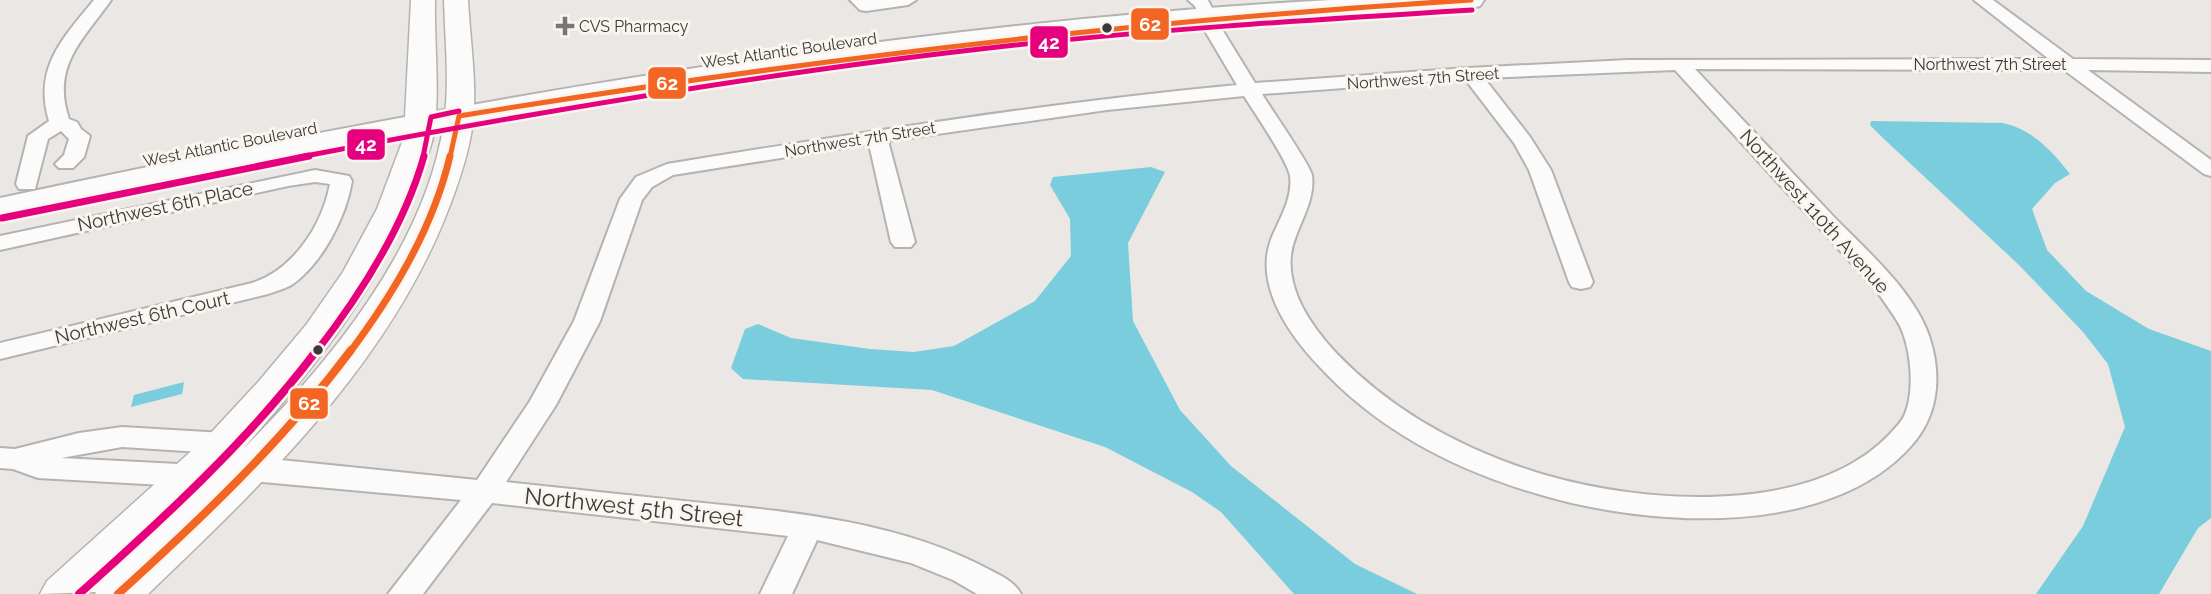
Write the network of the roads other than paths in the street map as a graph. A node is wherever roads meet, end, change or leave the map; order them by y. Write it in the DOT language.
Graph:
graph roads {
  1 [pos="103,0"];
  2 [pos="423,0"];
  3 [pos="456,0"];
  4 [pos="858,0"];
  5 [pos="908,0"];
  6 [pos="1252,0"];
  7 [pos="1471,0"];
  8 [pos="1982,0"];
  9 [pos="1202,5"];
  10 [pos="1679,64"];
  11 [pos="2066,64"];
  12 [pos="2211,66"];
  13 [pos="1471,74"];
  14 [pos="1252,89"];
  15 [pos="459,108"];
  16 [pos="420,116"];
  17 [pos="66,128"];
  18 [pos="877,136"];
  19 [pos="64,170"];
  20 [pos="2211,170"];
  21 [pos="14,187"];
  22 [pos="0,208"];
  23 [pos="903,242"];
  24 [pos="0,243"];
  25 [pos="284,279"];
  26 [pos="1581,282"];
  27 [pos="0,351"];
  28 [pos="104,440"];
  29 [pos="238,455"];
  30 [pos="5,465"];
  31 [pos="74,469"];
  32 [pos="189,478"];
  33 [pos="486,490"];
  34 [pos="808,526"];
  35 [pos="63,594"];
  36 [pos="118,594"];
  37 [pos="404,594"];
  38 [pos="776,594"];
  39 [pos="1005,594"];
  1 -- 17 [label="street"];
  2 -- 16 [label="main road"];
  3 -- 15 [label="main road"];
  4 -- 5 [label="street"];
  6 -- 9 [label="main road, West Atlantic Boulevard"];
  7 -- 9 [label="main road, West Atlantic Boulevard"];
  8 -- 11 [label="street"];
  9 -- 14 [label="street"];
  9 -- 15 [label="main road, West Atlantic Boulevard"];
  10 -- 11 [label="street, Northwest 7th Street"];
  10 -- 13 [label="street, Northwest 7th Street"];
  10 -- 14 [label="street, Northwest 110th Avenue"];
  11 -- 12 [label="street, Northwest 7th Street"];
  11 -- 20 [label="street"];
  13 -- 14 [label="street, Northwest 7th Street"];
  13 -- 26 [label="street"];
  14 -- 18 [label="street, Northwest 7th Street"];
  15 -- 16 [label="main road, West Atlantic Boulevard"];
  15 -- 29 [label="main road"];
  16 -- 19 [label="main road, West Atlantic Boulevard"];
  16 -- 22 [label="main road, West Atlantic Boulevard"];
  16 -- 29 [label="main road"];
  17 -- 19 [label="street"];
  17 -- 21 [label="street"];
  18 -- 23 [label="street"];
  18 -- 33 [label="street, Northwest 7th Street"];
  19 -- 21 [label="main road, West Atlantic Boulevard"];
  24 -- 25 [label="street, Northwest 6th Place"];
  25 -- 27 [label="street, Northwest 6th Court"];
  28 -- 29 [label="street, Northwest 5th Street"];
  28 -- 30 [label="street, Northwest 5th Street"];
  28 -- 31 [label="street"];
  29 -- 32 [label="main road"];
  29 -- 33 [label="street, Northwest 5th Street"];
  29 -- 36 [label="main road"];
  30 -- 31 [label="street, Northwest 5th Street"];
  31 -- 32 [label="street, Northwest 5th Street"];
  32 -- 35 [label="main road"];
  33 -- 34 [label="street, Northwest 5th Street"];
  33 -- 37 [label="street"];
  34 -- 38 [label="street"];
  34 -- 39 [label="street, Northwest 5th Street"];
}
